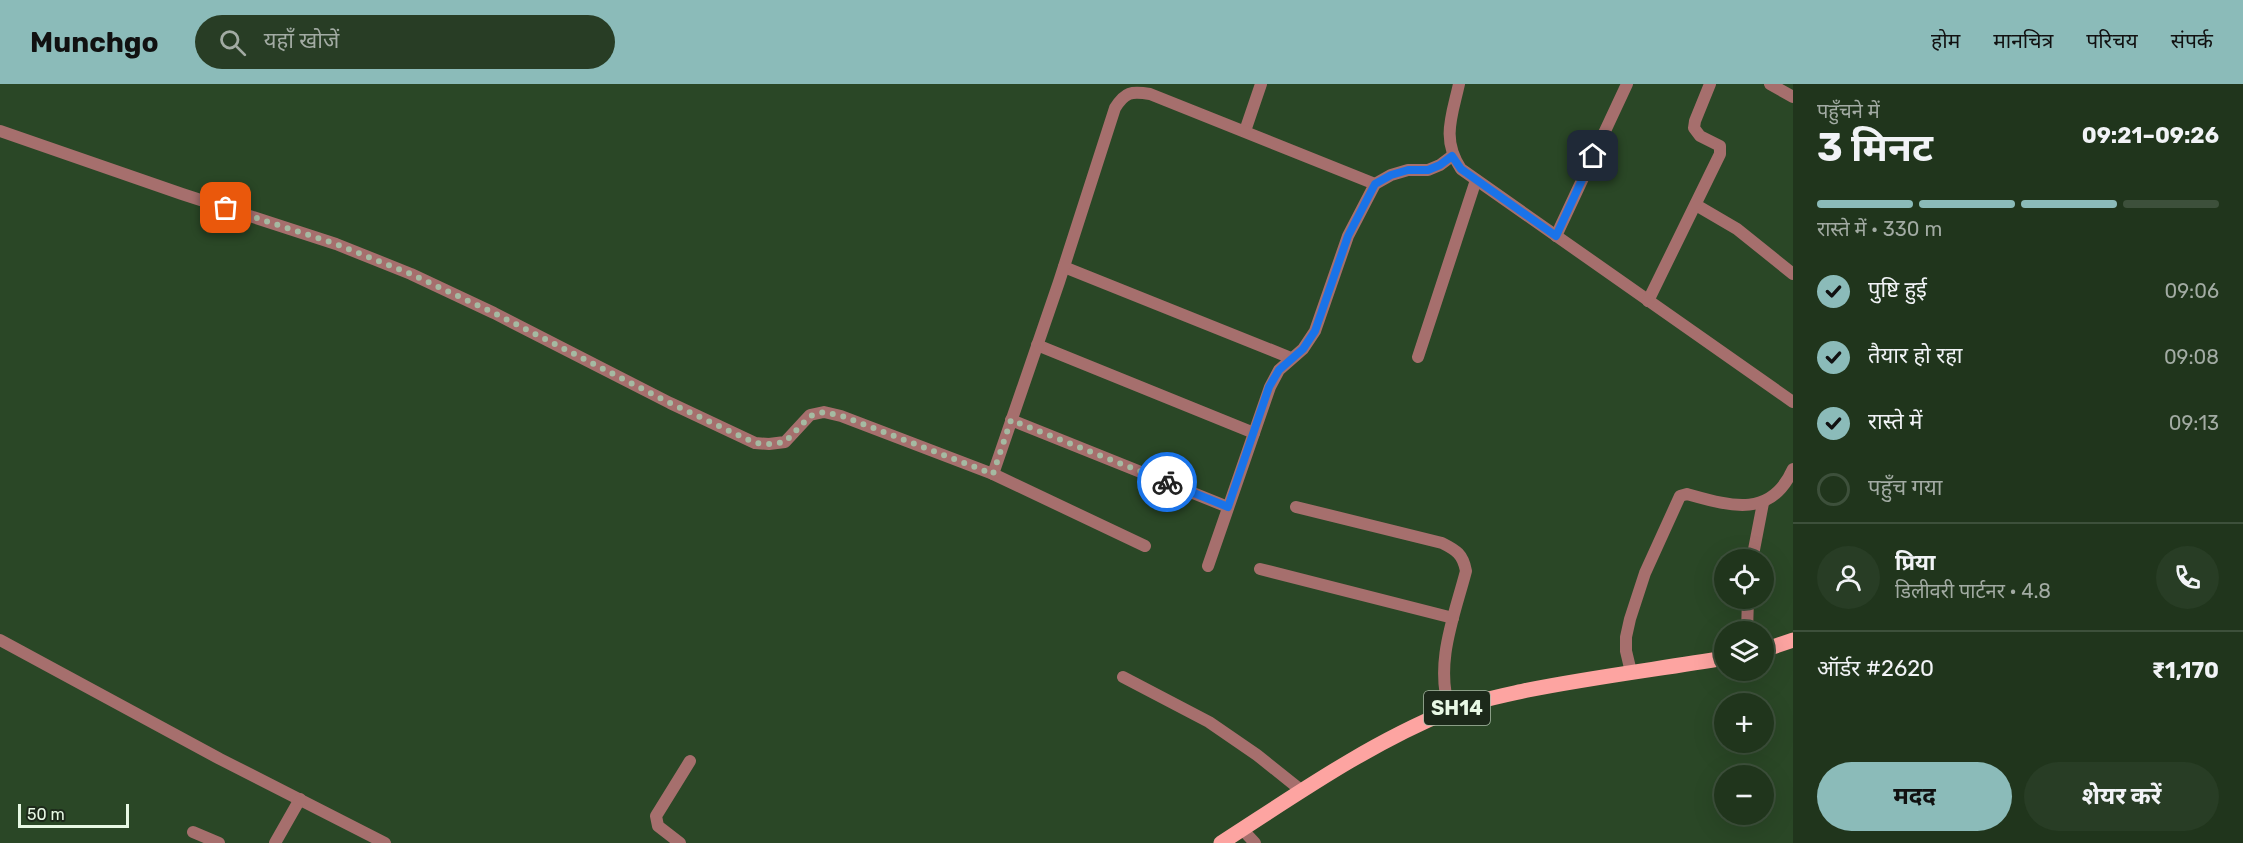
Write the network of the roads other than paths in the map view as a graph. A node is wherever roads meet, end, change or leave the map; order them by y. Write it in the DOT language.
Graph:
graph roads {
  1 [pos="1261,84"];
  2 [pos="1460,84"];
  3 [pos="1627,84"];
  4 [pos="1710,84"];
  5 [pos="1770,84"];
  6 [pos="1793,97"];
  7 [pos="0,131"];
  8 [pos="1245,131"];
  9 [pos="1452,156"];
  10 [pos="1476,180"];
  11 [pos="1375,184"];
  12 [pos="1696,205"];
  13 [pos="1556,236"];
  14 [pos="1064,267"];
  15 [pos="1793,274"];
  16 [pos="1648,301"];
  17 [pos="1037,345"];
  18 [pos="1418,357"];
  19 [pos="1291,358"];
  20 [pos="1793,402"];
  21 [pos="1011,420"];
  22 [pos="1254,433"];
  23 [pos="1793,469"];
  24 [pos="993,474"];
  25 [pos="1763,503"];
  26 [pos="1228,507"];
  27 [pos="1296,507"];
  28 [pos="1144,546"];
  29 [pos="1754,549"];
  30 [pos="1208,566"];
  31 [pos="1260,569"];
  32 [pos="1453,618"];
  33 [pos="0,640"];
  34 [pos="1793,640"];
  35 [pos="1774,647"];
  36 [pos="1714,660"];
  37 [pos="1631,672"];
  38 [pos="1123,677"];
  39 [pos="1450,711"];
  40 [pos="690,760"];
  41 [pos="1302,791"];
  42 [pos="300,800"];
  43 [pos="1242,829"];
  44 [pos="193,831"];
  45 [pos="219,843"];
  46 [pos="275,843"];
  47 [pos="385,843"];
  48 [pos="680,843"];
  49 [pos="1221,843"];
  50 [pos="1255,843"];
  1 -- 8 [label="street"];
  2 -- 9 [label="street"];
  3 -- 13 [label="street"];
  4 -- 12 [label="street"];
  5 -- 6 [label="street"];
  7 -- 24 [label="street"];
  8 -- 11 [label="street"];
  8 -- 14 [label="street"];
  9 -- 10 [label="street"];
  9 -- 11 [label="street"];
  10 -- 13 [label="street"];
  10 -- 18 [label="street"];
  11 -- 19 [label="street"];
  12 -- 15 [label="street"];
  12 -- 16 [label="street"];
  13 -- 16 [label="street"];
  14 -- 17 [label="street"];
  14 -- 19 [label="street"];
  16 -- 20 [label="street"];
  17 -- 21 [label="street"];
  17 -- 22 [label="street"];
  19 -- 22 [label="street"];
  21 -- 24 [label="street"];
  21 -- 26 [label="street"];
  22 -- 26 [label="street"];
  23 -- 25 [label="street"];
  24 -- 28 [label="street"];
  25 -- 29 [label="street"];
  25 -- 37 [label="street"];
  26 -- 30 [label="street"];
  27 -- 32 [label="street"];
  31 -- 32 [label="street"];
  32 -- 39 [label="street"];
  33 -- 42 [label="street"];
  34 -- 35 [label="main road"];
  36 -- 37 [label="main road, SH14 / SH14"];
  37 -- 39 [label="main road, SH14 / SH14"];
  38 -- 41 [label="street"];
  39 -- 41 [label="main road, SH14 / SH14"];
  40 -- 48 [label="street"];
  41 -- 43 [label="main road, SH14 / SH14"];
  42 -- 46 [label="street"];
  42 -- 47 [label="street"];
  43 -- 49 [label="main road, SH14 / SH14"];
  43 -- 50 [label="street"];
  44 -- 45 [label="street"];
}
